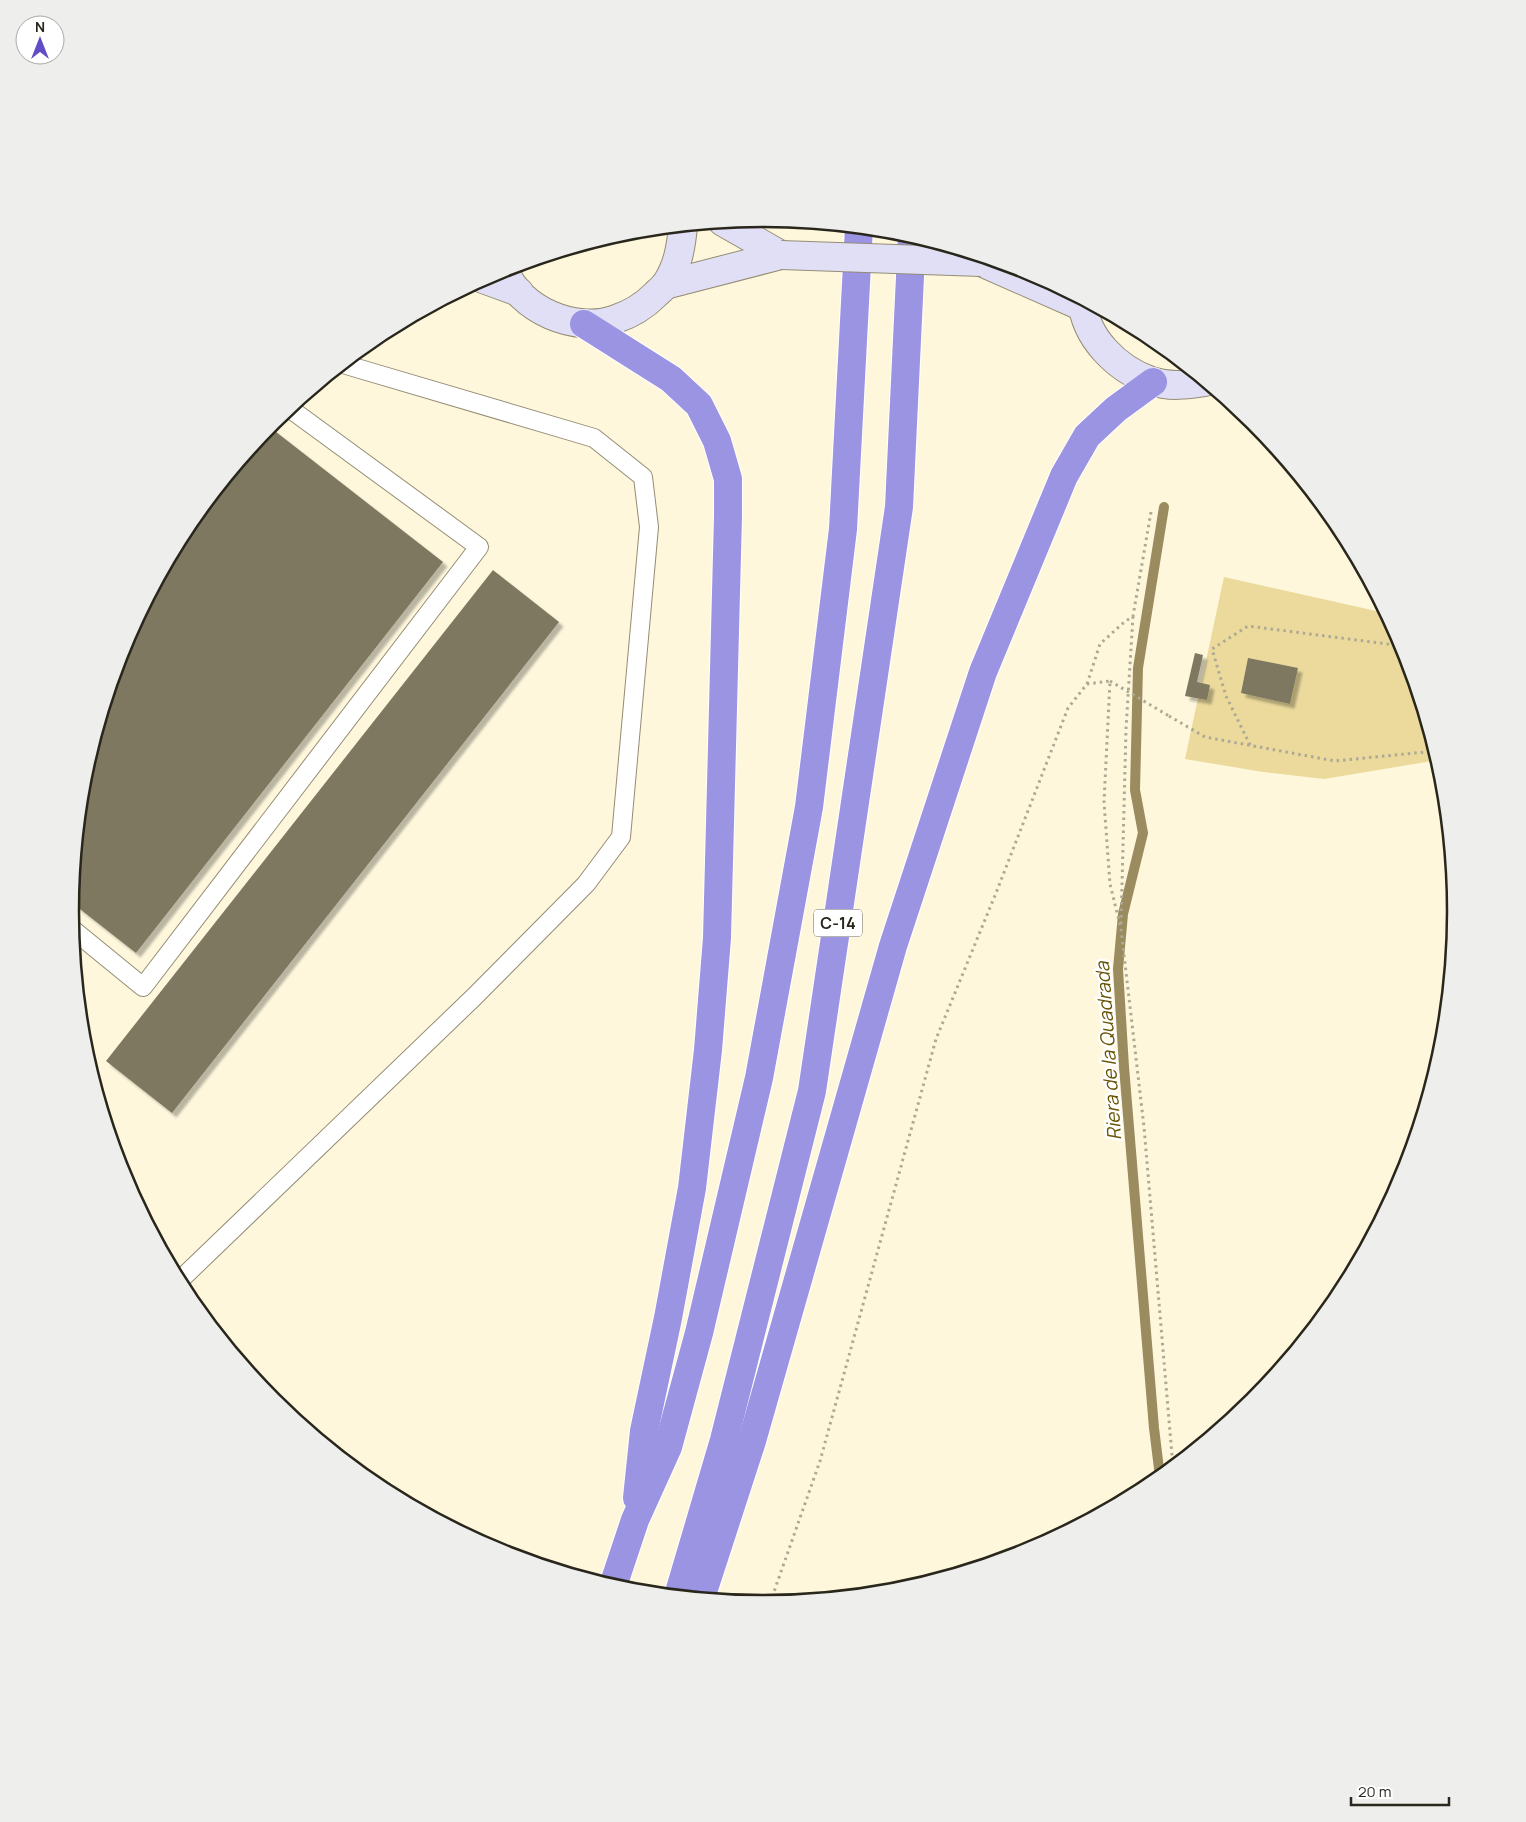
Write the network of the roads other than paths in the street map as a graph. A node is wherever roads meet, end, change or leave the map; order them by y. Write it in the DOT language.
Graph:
graph roads {
  1 [pos="733,228"];
  2 [pos="682,232"];
  3 [pos="859,234"];
  4 [pos="912,244"];
  5 [pos="781,255"];
  6 [pos="975,261"];
  7 [pos="507,277"];
  8 [pos="493,283"];
  9 [pos="665,285"];
  10 [pos="519,292"];
  11 [pos="1083,306"];
  12 [pos="584,324"];
  13 [pos="349,366"];
  14 [pos="1153,382"];
  15 [pos="1198,383"];
  16 [pos="295,412"];
  17 [pos="80,935"];
  18 [pos="185,1276"];
  19 [pos="635,1520"];
  20 [pos="615,1579"];
  21 [pos="680,1590"];
  22 [pos="703,1592"];
  1 -- 5 [label="main road"];
  2 -- 9 [label="main road"];
  3 -- 19 [label="highway, C-14"];
  4 -- 21 [label="highway, C-14"];
  5 -- 6 [label="main road, bridge"];
  5 -- 9 [label="main road"];
  7 -- 10 [label="main road"];
  8 -- 10 [label="main road"];
  9 -- 12 [label="main road"];
  10 -- 12 [label="main road"];
  11 -- 14 [label="main road"];
  12 -- 19 [label="highway"];
  13 -- 18 [label="lane"];
  14 -- 15 [label="main road"];
  14 -- 22 [label="highway"];
  16 -- 17 [label="lane"];
  19 -- 20 [label="highway, C-14"];
}
